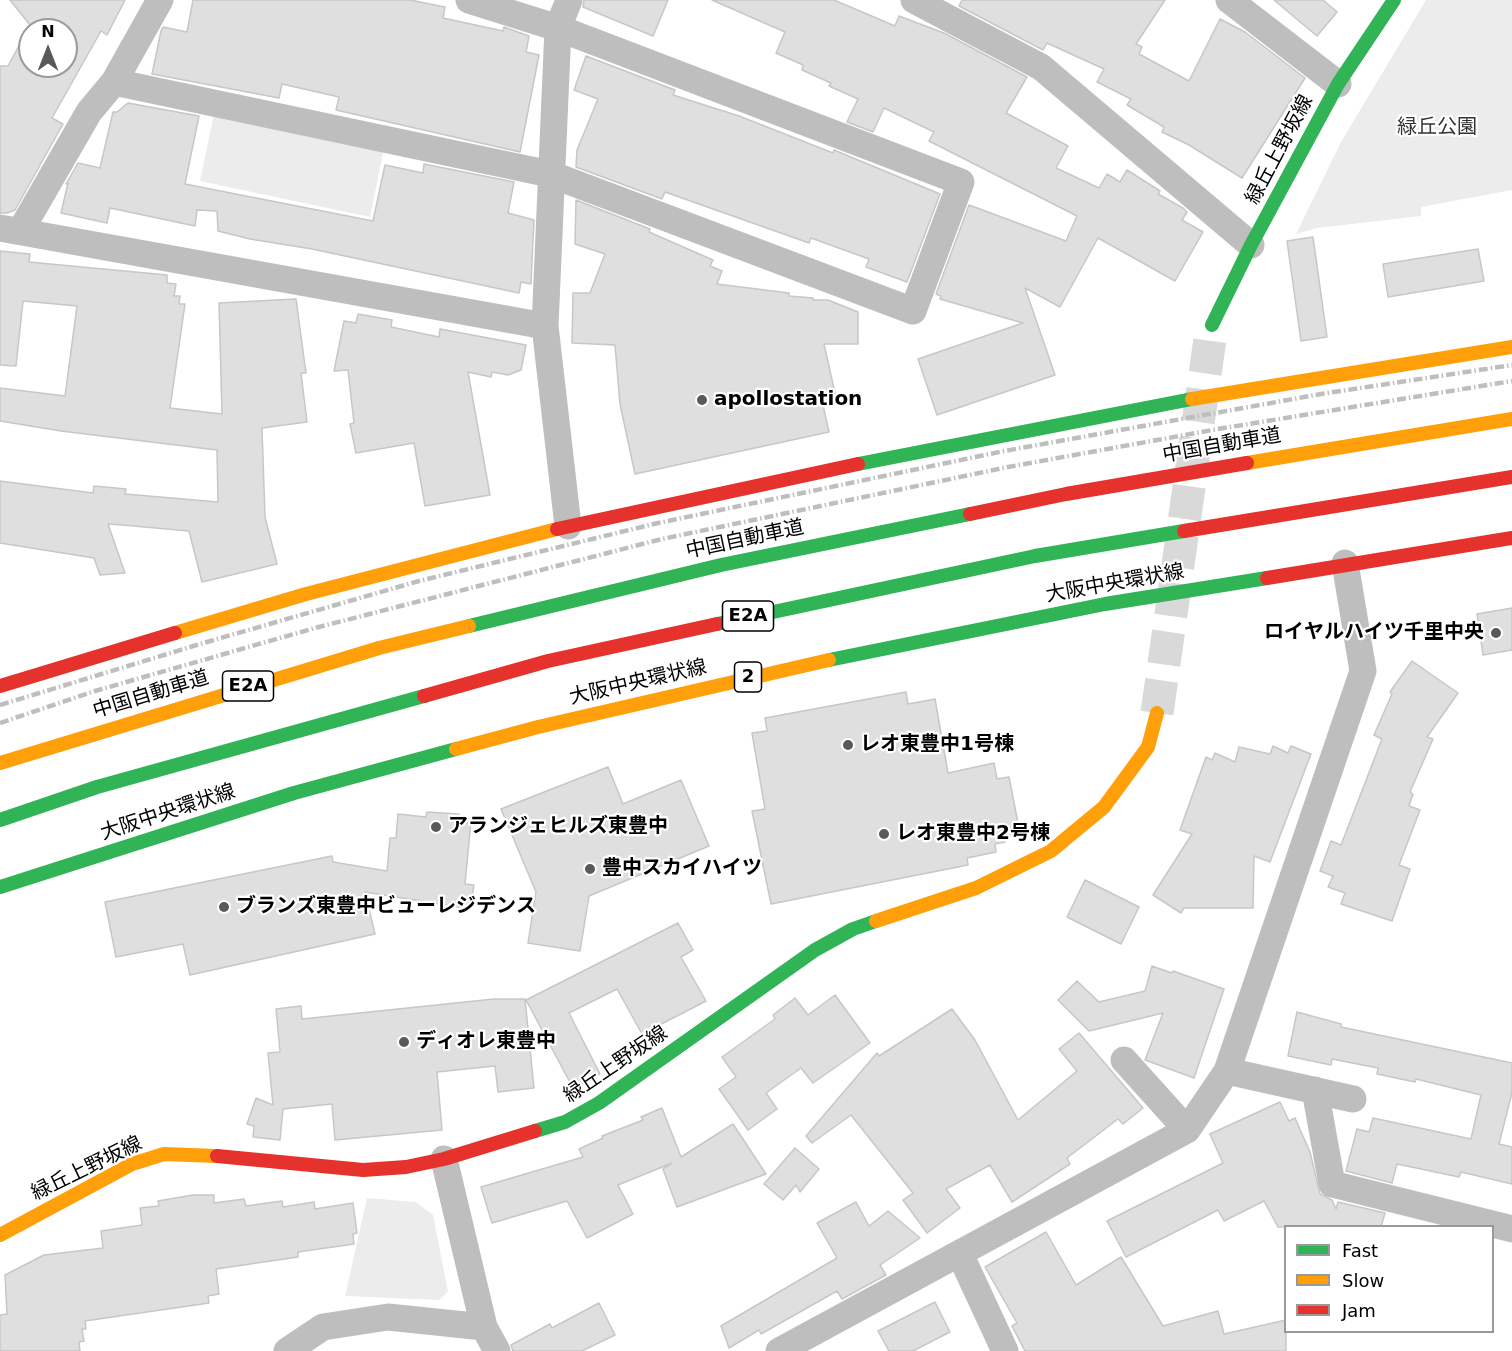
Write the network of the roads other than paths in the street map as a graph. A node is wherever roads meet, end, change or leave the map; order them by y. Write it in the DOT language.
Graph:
graph roads {
  1 [pos="160,0"];
  2 [pos="469,0"];
  3 [pos="569,0"];
  4 [pos="914,0"];
  5 [pos="1229,0"];
  6 [pos="1394,0"];
  7 [pos="558,28"];
  8 [pos="114,82"];
  9 [pos="1338,84"];
  10 [pos="550,174"];
  11 [pos="11,229"];
  12 [pos="1251,245"];
  13 [pos="1212,325"];
  14 [pos="545,326"];
  15 [pos="1512,347"];
  16 [pos="1512,419"];
  17 [pos="1512,477"];
  18 [pos="568,526"];
  19 [pos="1512,538"];
  20 [pos="1345,563"];
  21 [pos="0,686"];
  22 [pos="1157,713"];
  23 [pos="0,763"];
  24 [pos="0,820"];
  25 [pos="0,887"];
  26 [pos="1124,1060"];
  27 [pos="1227,1071"];
  28 [pos="1315,1090"];
  29 [pos="1353,1099"];
  30 [pos="1187,1130"];
  31 [pos="444,1159"];
  32 [pos="1512,1229"];
  33 [pos="0,1235"];
  34 [pos="960,1254"];
  35 [pos="484,1327"];
  36 [pos="286,1351"];
  37 [pos="497,1351"];
  38 [pos="779,1351"];
  39 [pos="1005,1351"];
  1 -- 8 [label="street"];
  2 -- 7 [label="street"];
  3 -- 7 [label="street"];
  4 -- 12 [label="street"];
  5 -- 9 [label="street"];
  6 -- 9 [label="main road, 緑丘上野坂線"];
  7 -- 10 [label="street"];
  7 -- 10 [label="street"];
  8 -- 10 [label="street"];
  8 -- 11 [label="street"];
  9 -- 12 [label="main road, 緑丘上野坂線"];
  10 -- 14 [label="street"];
  11 -- 14 [label="street"];
  12 -- 13 [label="main road, 緑丘上野坂線"];
  14 -- 18 [label="street"];
  15 -- 18 [label="main road"];
  16 -- 23 [label="main road, 中国自動車道 / E2A"];
  17 -- 24 [label="main road, E2A"];
  18 -- 21 [label="main road"];
  19 -- 20 [label="main road, 大阪中央環状線 / 2"];
  20 -- 25 [label="main road, 大阪中央環状線 / 2"];
  20 -- 27 [label="street"];
  22 -- 31 [label="main road, 緑丘上野坂線"];
  26 -- 30 [label="street"];
  27 -- 28 [label="street"];
  27 -- 30 [label="street"];
  28 -- 29 [label="street"];
  28 -- 32 [label="street"];
  30 -- 34 [label="street"];
  31 -- 33 [label="main road, 緑丘上野坂線"];
  31 -- 35 [label="street"];
  34 -- 38 [label="street"];
  34 -- 39 [label="street"];
  35 -- 36 [label="street"];
  35 -- 37 [label="street"];
}
